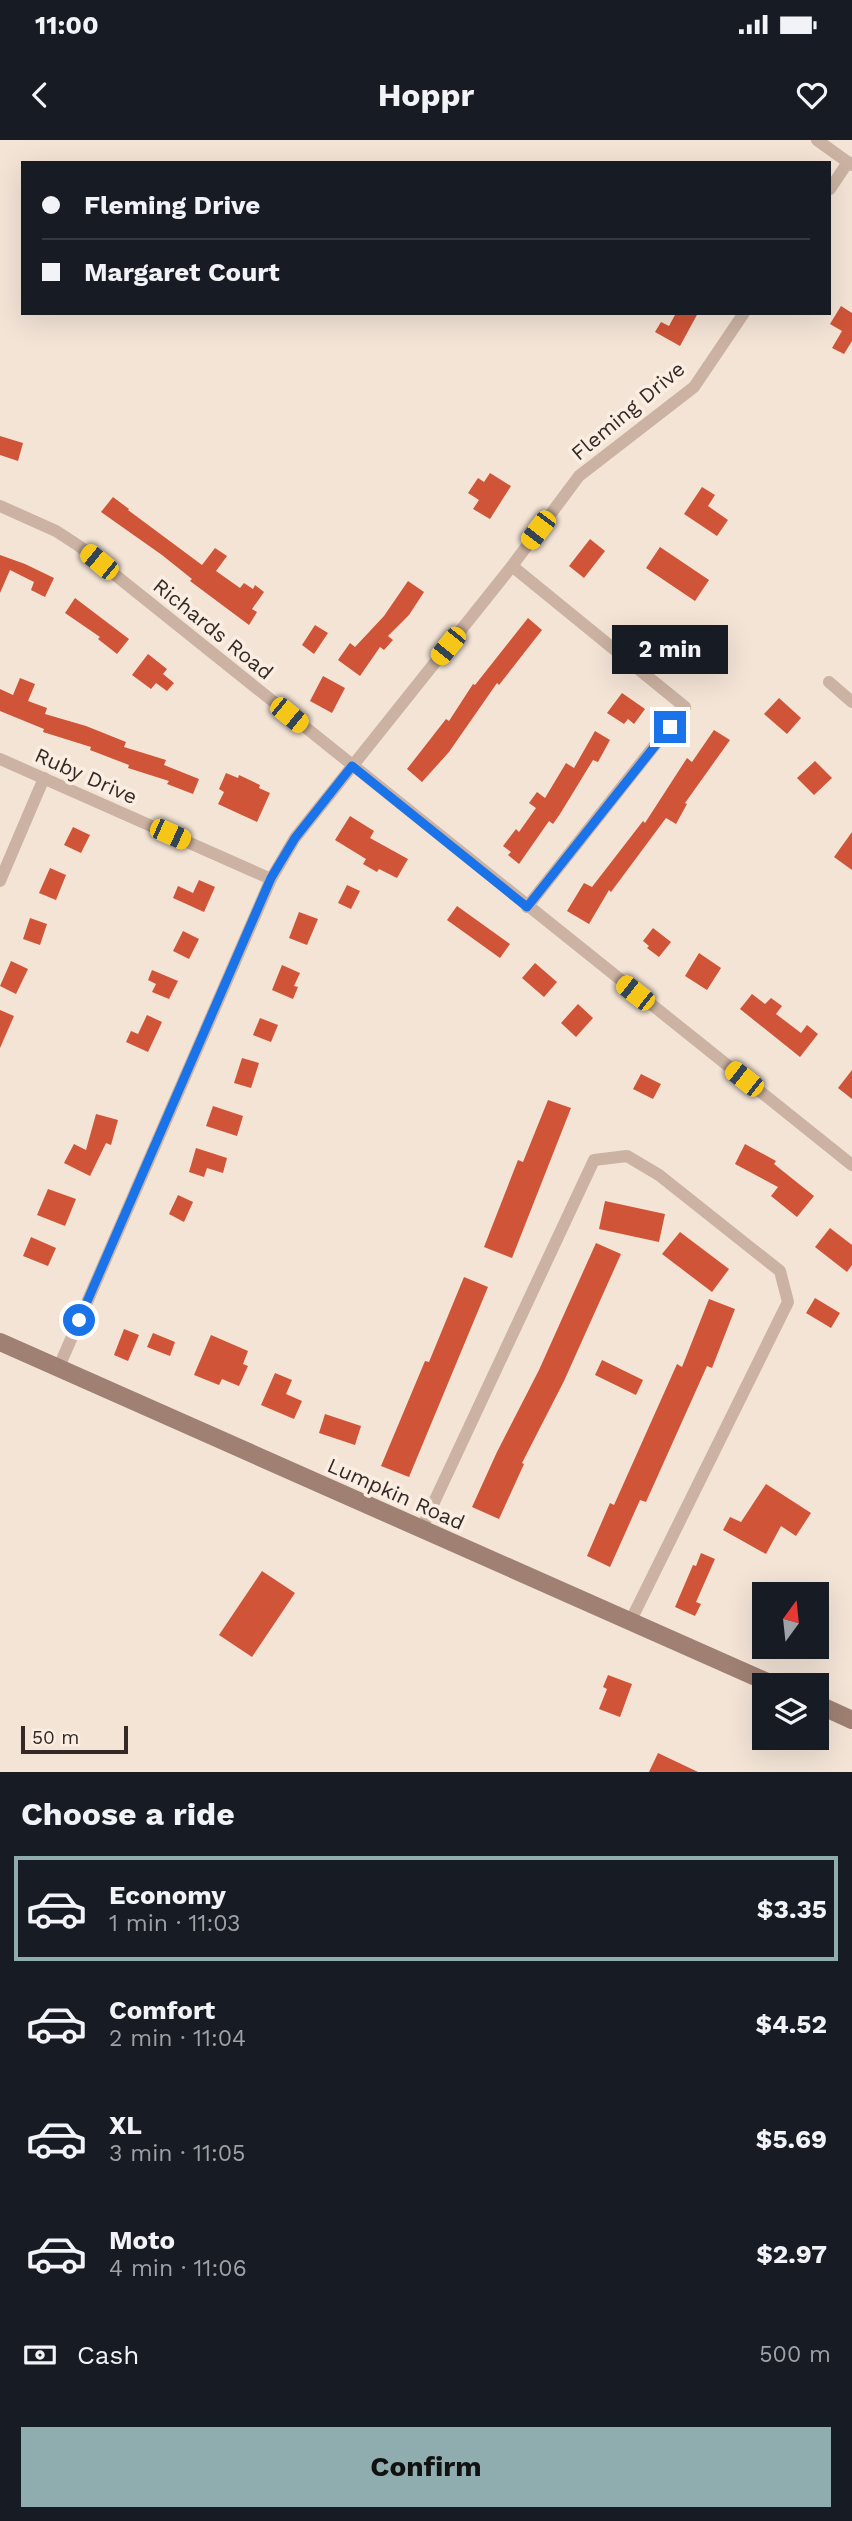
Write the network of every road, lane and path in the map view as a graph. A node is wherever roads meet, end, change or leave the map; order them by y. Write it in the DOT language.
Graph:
graph roads {
  1 [pos="817,140"];
  2 [pos="850,164"];
  3 [pos="831,188"];
  4 [pos="743,315"];
  5 [pos="0,506"];
  6 [pos="512,566"];
  7 [pos="829,682"];
  8 [pos="852,702"];
  9 [pos="0,759"];
  10 [pos="352,766"];
  11 [pos="44,778"];
  12 [pos="271,878"];
  13 [pos="0,881"];
  14 [pos="527,907"];
  15 [pos="852,1165"];
  16 [pos="0,1342"];
  17 [pos="58,1369"];
  18 [pos="421,1530"];
  19 [pos="630,1622"];
  20 [pos="752,1675"];
  21 [pos="829,1709"];
  22 [pos="852,1720"];
  1 -- 2 [label="street"];
  2 -- 3 [label="street"];
  4 -- 6 [label="street, Fleming Drive"];
  5 -- 10 [label="street, Richards Road"];
  6 -- 10 [label="street, Fleming Drive"];
  6 -- 14 [label="street"];
  7 -- 8 [label="street"];
  9 -- 11 [label="street, Ruby Drive"];
  10 -- 12 [label="street, Fleming Drive"];
  10 -- 14 [label="street, Richards Road"];
  11 -- 12 [label="street, Ruby Drive"];
  11 -- 13 [label="street"];
  12 -- 17 [label="street, Fleming Drive"];
  14 -- 15 [label="street, Richards Road"];
  16 -- 17 [label="main road, Lumpkin Road"];
  17 -- 18 [label="main road, Lumpkin Road"];
  18 -- 19 [label="main road, Lumpkin Road"];
  18 -- 19 [label="street"];
  19 -- 20 [label="main road, Lumpkin Road"];
  21 -- 22 [label="main road"];
}
